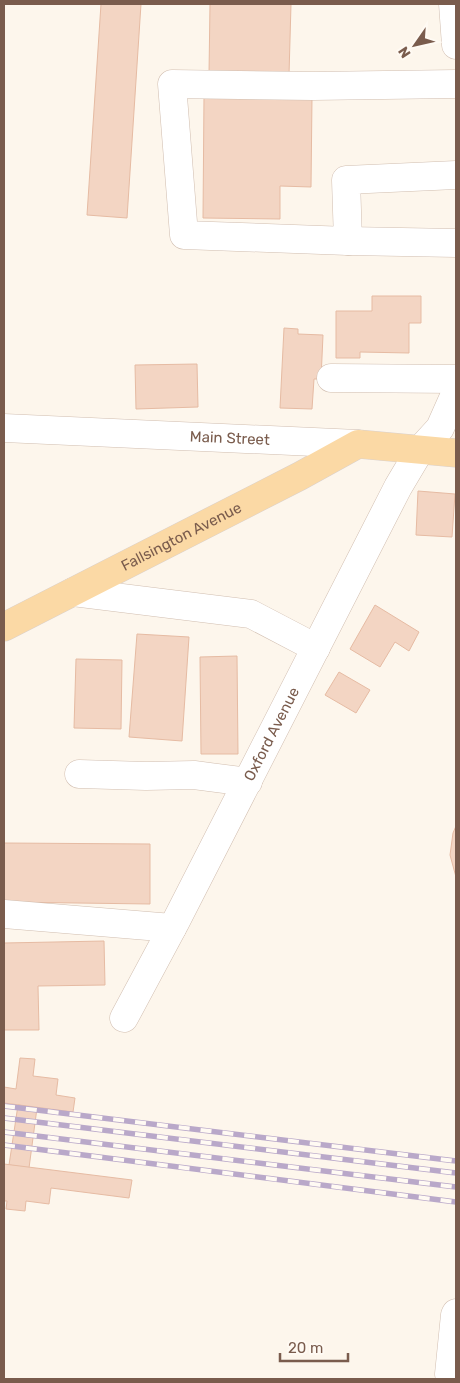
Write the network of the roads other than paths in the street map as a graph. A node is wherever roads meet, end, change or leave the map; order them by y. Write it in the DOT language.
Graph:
graph roads {
  1 [pos="453,4"];
  2 [pos="456,45"];
  3 [pos="456,84"];
  4 [pos="456,175"];
  5 [pos="348,241"];
  6 [pos="456,243"];
  7 [pos="331,378"];
  8 [pos="456,379"];
  9 [pos="456,392"];
  10 [pos="4,428"];
  11 [pos="358,444"];
  12 [pos="420,450"];
  13 [pos="456,452"];
  14 [pos="74,592"];
  15 [pos="4,627"];
  16 [pos="316,648"];
  17 [pos="79,774"];
  18 [pos="248,782"];
  19 [pos="4,914"];
  20 [pos="172,928"];
  21 [pos="124,1018"];
  22 [pos="456,1313"];
  23 [pos="450,1379"];
  1 -- 2 [label="street"];
  3 -- 5 [label="street"];
  4 -- 5 [label="street"];
  5 -- 6 [label="street"];
  7 -- 8 [label="street"];
  9 -- 12 [label="street, Oxford Avenue"];
  10 -- 11 [label="street, Main Street"];
  11 -- 12 [label="main road, Main Street"];
  11 -- 14 [label="main road, Fallsington Avenue"];
  12 -- 13 [label="main road, Main Street"];
  12 -- 16 [label="street, Oxford Avenue"];
  14 -- 15 [label="main road, Fallsington Avenue"];
  14 -- 16 [label="street"];
  16 -- 18 [label="street, Oxford Avenue"];
  17 -- 18 [label="street"];
  18 -- 20 [label="street, Oxford Avenue"];
  19 -- 20 [label="street"];
  20 -- 21 [label="street, Oxford Avenue"];
  22 -- 23 [label="street"];
}
